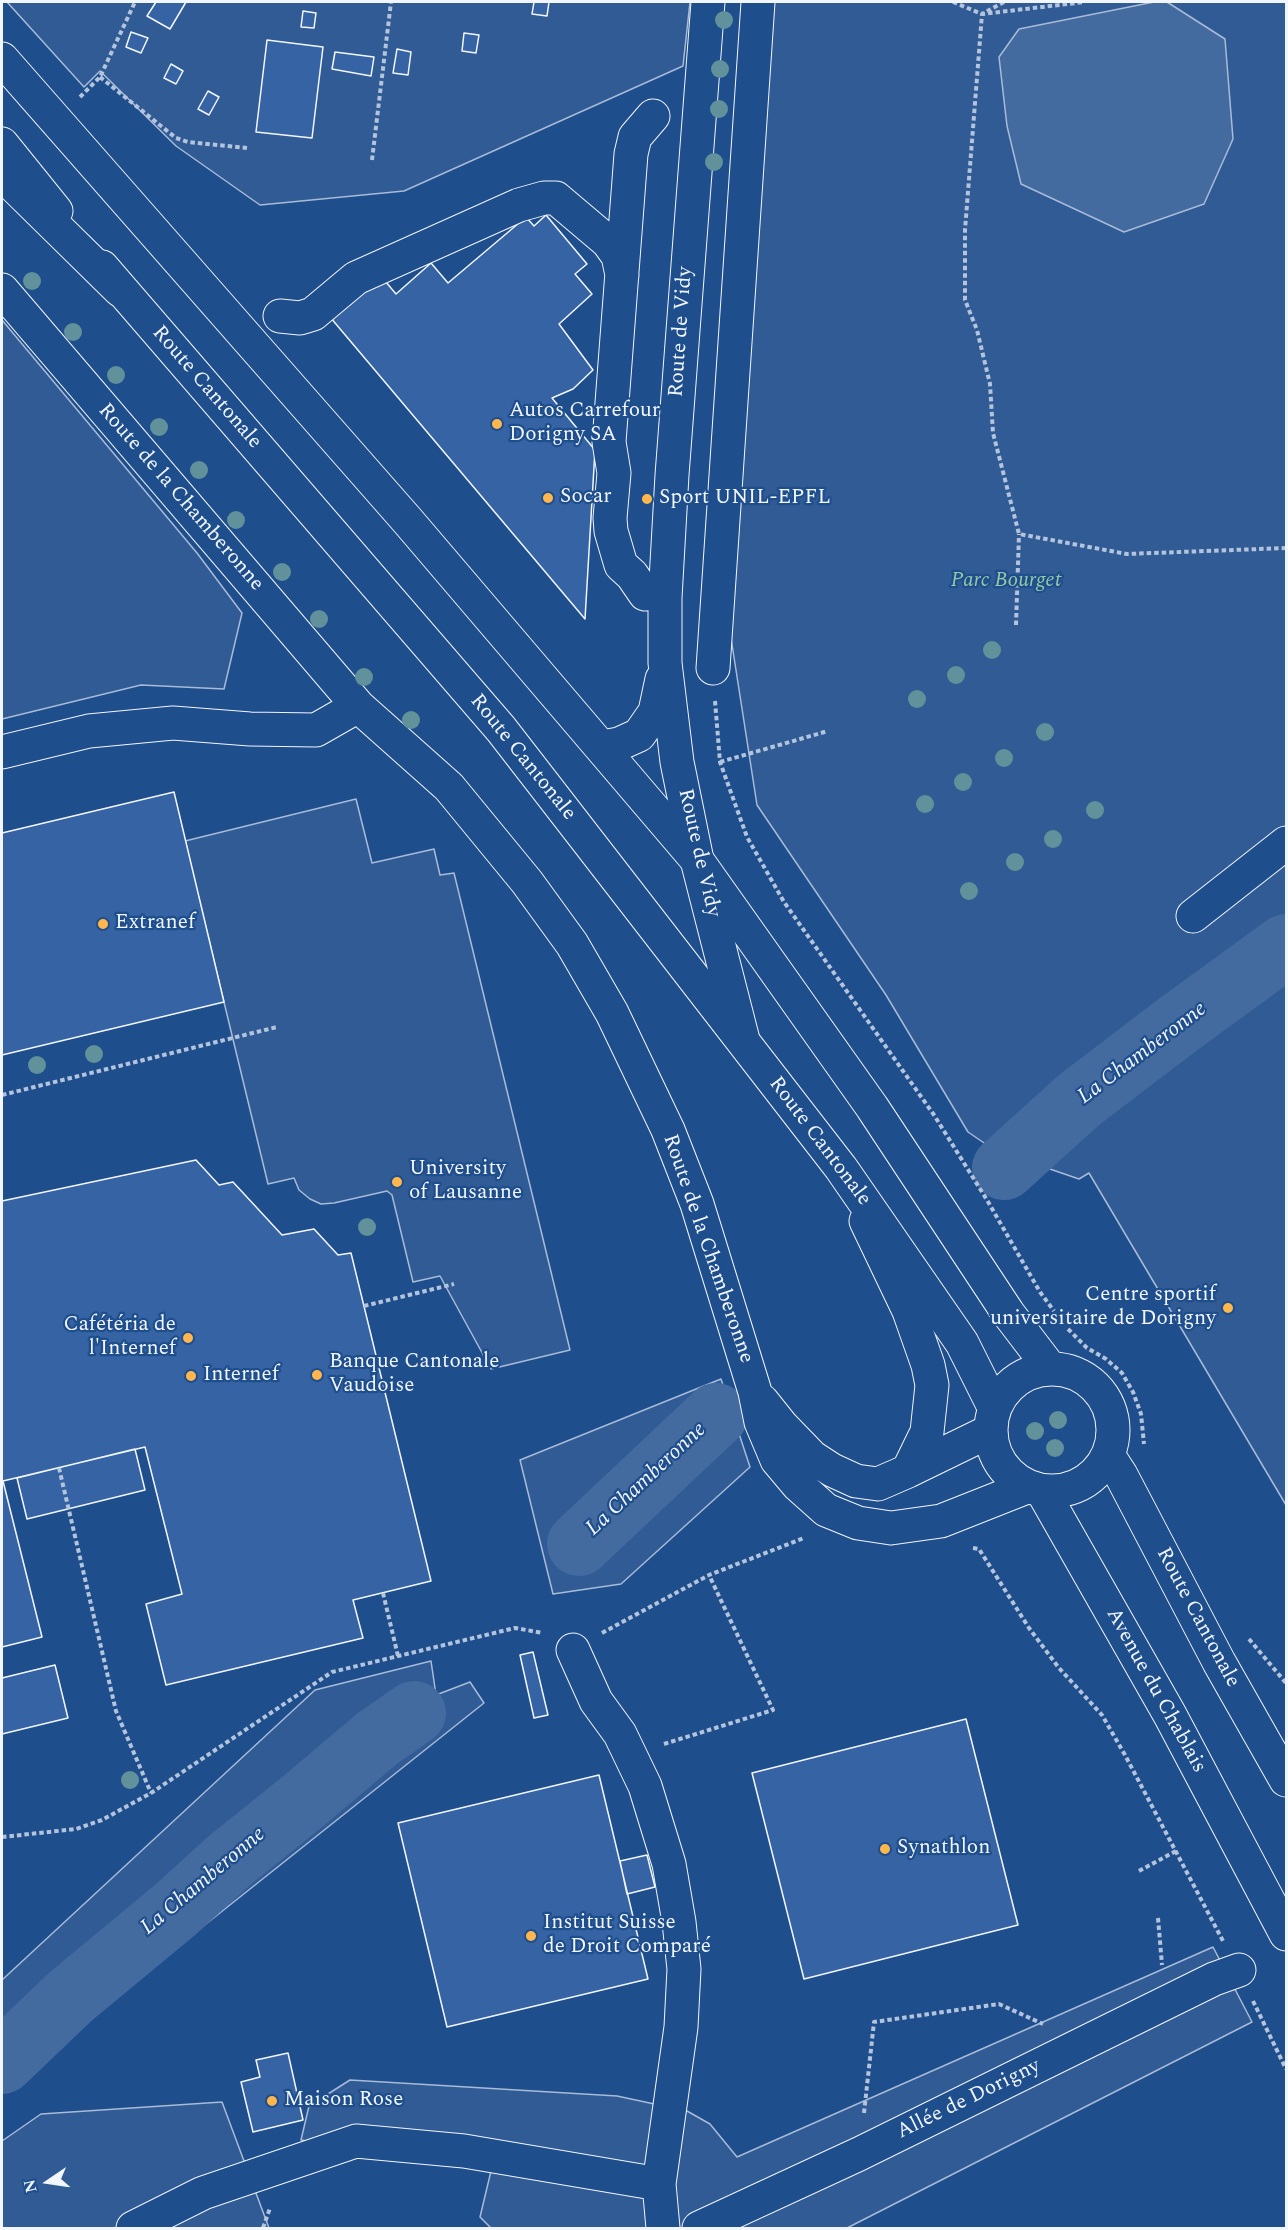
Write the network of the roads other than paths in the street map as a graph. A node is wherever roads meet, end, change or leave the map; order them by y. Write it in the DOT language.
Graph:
graph roads {
  1 [pos="708,2"];
  2 [pos="758,2"];
  3 [pos="2,59"];
  4 [pos="653,116"];
  5 [pos="2,144"];
  6 [pos="2,174"];
  7 [pos="622,274"];
  8 [pos="2,290"];
  9 [pos="120,290"];
  10 [pos="280,316"];
  11 [pos="645,594"];
  12 [pos="666,663"];
  13 [pos="713,668"];
  14 [pos="358,706"];
  15 [pos="603,747"];
  16 [pos="2,752"];
  17 [pos="1287,843"];
  18 [pos="698,860"];
  19 [pos="1193,916"];
  20 [pos="743,1041"];
  21 [pos="841,1168"];
  22 [pos="1050,1368"];
  23 [pos="756,1392"];
  24 [pos="992,1419"];
  25 [pos="1108,1455"];
  26 [pos="908,1471"];
  27 [pos="1035,1489"];
  28 [pos="573,1650"];
  29 [pos="1287,1780"];
  30 [pos="1287,1934"];
  31 [pos="1239,1970"];
  32 [pos="659,2184"];
  33 [pos="133,2229"];
  34 [pos="663,2229"];
  35 [pos="699,2229"];
  1 -- 12 [label="main road, Route de Vidy"];
  2 -- 13 [label="main road"];
  3 -- 15 [label="main road"];
  4 -- 7 [label="main road"];
  5 -- 9 [label="main road, Route Cantonale"];
  6 -- 9 [label="main road"];
  7 -- 10 [label="main road"];
  7 -- 11 [label="main road"];
  8 -- 14 [label="main road, Route de la Chamberonne"];
  9 -- 20 [label="main road, Route Cantonale"];
  12 -- 15 [label="main road, Route de Vidy"];
  12 -- 18 [label="main road, Route de Vidy"];
  14 -- 16 [label="main road"];
  14 -- 23 [label="main road, Route de la Chamberonne"];
  15 -- 18 [label="main road"];
  17 -- 19 [label="main road"];
  18 -- 20 [label="main road, Route de Vidy"];
  18 -- 22 [label="main road"];
  20 -- 21 [label="main road, Route Cantonale"];
  21 -- 24 [label="main road, Route Cantonale"];
  21 -- 26 [label="main road"];
  22 -- 24 [label="main road"];
  22 -- 25 [label="main road"];
  23 -- 26 [label="main road, Route de la Chamberonne"];
  23 -- 27 [label="main road, Route de la Chamberonne"];
  24 -- 26 [label="main road, Route de la Chamberonne"];
  24 -- 27 [label="main road"];
  25 -- 27 [label="main road"];
  25 -- 29 [label="main road, Route Cantonale"];
  27 -- 30 [label="main road, Avenue du Chablais"];
  28 -- 32 [label="main road"];
  31 -- 35 [label="main road, Allée de Dorigny"];
  32 -- 33 [label="main road"];
  32 -- 34 [label="main road"];
}
